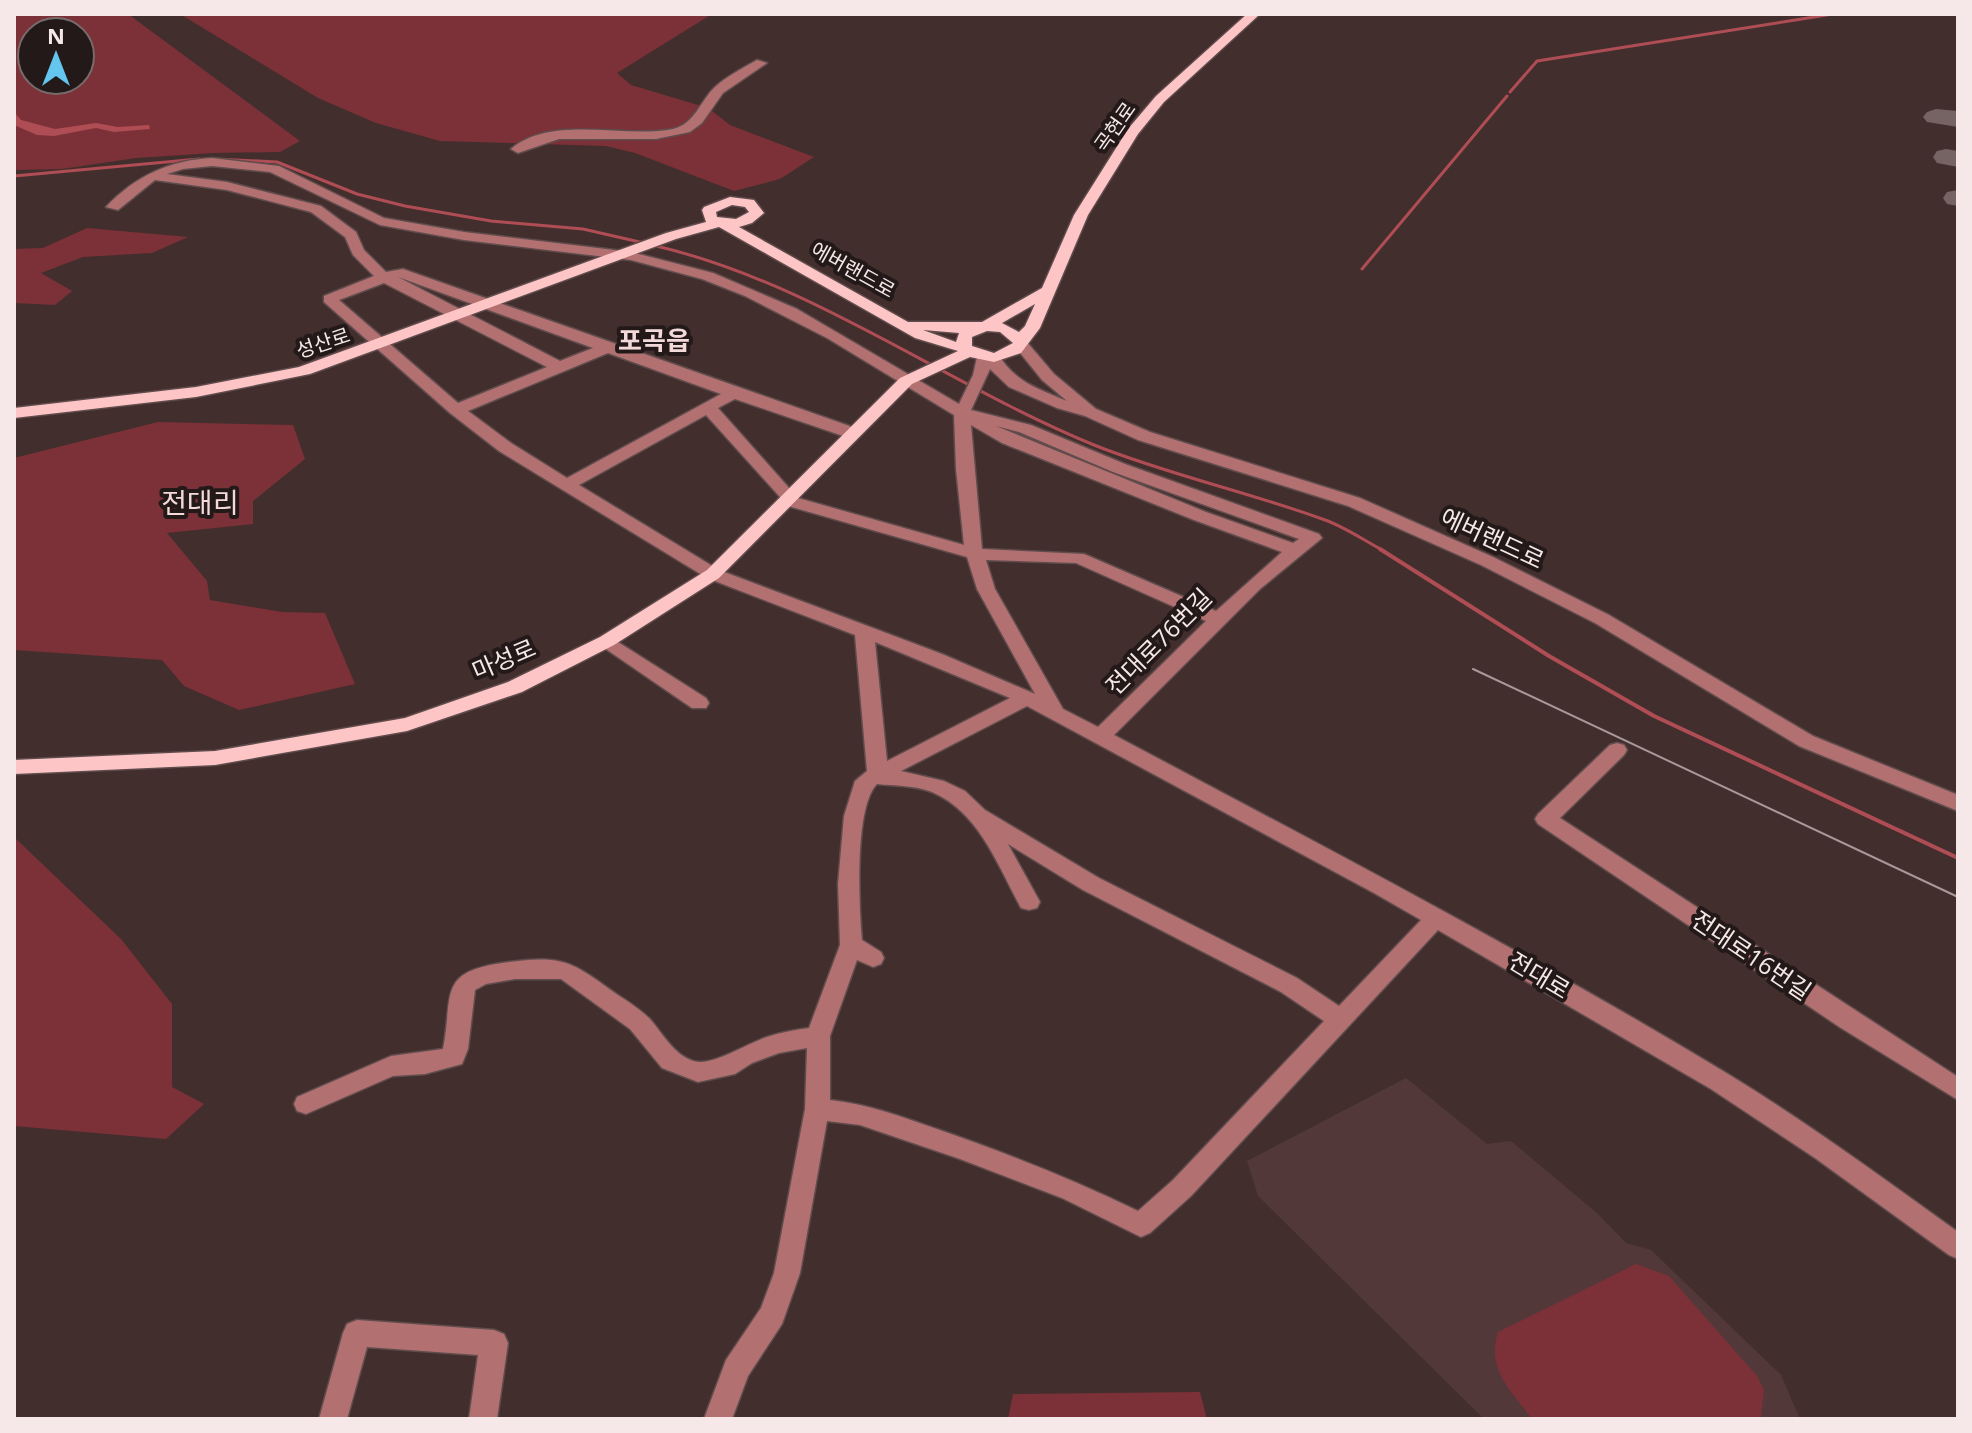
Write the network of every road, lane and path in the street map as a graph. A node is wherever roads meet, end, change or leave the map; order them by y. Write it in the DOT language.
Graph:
graph roads {
  1 [pos="1254,14"];
  2 [pos="761,63"];
  3 [pos="518,149"];
  4 [pos="154,176"];
  5 [pos="113,207"];
  6 [pos="757,213"];
  7 [pos="370,216"];
  8 [pos="717,220"];
  9 [pos="339,224"];
  10 [pos="626,252"];
  11 [pos="782,255"];
  12 [pos="382,276"];
  13 [pos="1045,292"];
  14 [pos="488,304"];
  15 [pos="457,316"];
  16 [pos="905,324"];
  17 [pos="980,328"];
  18 [pos="1020,342"];
  19 [pos="381,345"];
  20 [pos="608,347"];
  21 [pos="972,355"];
  22 [pos="559,367"];
  23 [pos="910,379"];
  24 [pos="734,393"];
  25 [pos="708,407"];
  26 [pos="964,408"];
  27 [pos="456,410"];
  28 [pos="14,413"];
  29 [pos="1091,413"];
  30 [pos="852,433"];
  31 [pos="567,485"];
  32 [pos="789,499"];
  33 [pos="975,554"];
  34 [pos="713,574"];
  35 [pos="1219,620"];
  36 [pos="864,631"];
  37 [pos="607,641"];
  38 [pos="1027,698"];
  39 [pos="699,703"];
  40 [pos="1055,712"];
  41 [pos="1100,737"];
  42 [pos="1617,750"];
  43 [pos="14,767"];
  44 [pos="878,777"];
  45 [pos="1958,803"];
  46 [pos="980,816"];
  47 [pos="1029,902"];
  48 [pos="1437,917"];
  49 [pos="851,945"];
  50 [pos="873,958"];
  51 [pos="1340,1019"];
  52 [pos="818,1036"];
  53 [pos="1958,1090"];
  54 [pos="306,1104"];
  55 [pos="817,1109"];
  56 [pos="1958,1247"];
  57 [pos="333,1419"];
  58 [pos="483,1419"];
  59 [pos="718,1419"];
  1 -- 13 [label="main road, 곡현로"];
  2 -- 3 [label="street"];
  4 -- 5 [label="street"];
  4 -- 7 [label="street"];
  4 -- 9 [label="street"];
  6 -- 8 [label="main road"];
  6 -- 8 [label="main road"];
  6 -- 11 [label="main road"];
  7 -- 9 [label="street"];
  7 -- 10 [label="street"];
  8 -- 10 [label="main road, 성산로"];
  8 -- 11 [label="main road, 에버랜드로"];
  9 -- 12 [label="street"];
  10 -- 14 [label="main road, 성산로"];
  10 -- 23 [label="street"];
  11 -- 16 [label="main road, 에버랜드로"];
  12 -- 14 [label="street"];
  12 -- 15 [label="street"];
  12 -- 19 [label="street, 전대로"];
  13 -- 17 [label="main road"];
  13 -- 18 [label="main road, 곡현로"];
  14 -- 15 [label="main road, 성산로"];
  14 -- 20 [label="street"];
  15 -- 19 [label="main road, 성산로"];
  15 -- 22 [label="street"];
  16 -- 17 [label="main road"];
  16 -- 21 [label="main road, 에버랜드로"];
  17 -- 18 [label="main road"];
  17 -- 21 [label="main road"];
  18 -- 21 [label="main road"];
  18 -- 29 [label="street"];
  19 -- 27 [label="street, 전대로"];
  19 -- 28 [label="main road, 성산로"];
  20 -- 22 [label="street"];
  20 -- 24 [label="street"];
  21 -- 23 [label="main road, 마성로"];
  21 -- 26 [label="street"];
  21 -- 29 [label="street, 에버랜드로"];
  22 -- 27 [label="street"];
  23 -- 26 [label="street"];
  23 -- 30 [label="main road, 마성로"];
  24 -- 25 [label="street"];
  24 -- 30 [label="street"];
  25 -- 31 [label="street"];
  25 -- 32 [label="street"];
  26 -- 33 [label="street"];
  26 -- 35 [label="street, 전대로76번길"];
  27 -- 31 [label="street, 전대로"];
  29 -- 45 [label="street, 에버랜드로"];
  30 -- 32 [label="main road, 마성로"];
  31 -- 34 [label="street, 전대로"];
  32 -- 33 [label="street"];
  32 -- 34 [label="main road, 마성로"];
  33 -- 35 [label="street"];
  33 -- 40 [label="street"];
  34 -- 36 [label="street, 전대로"];
  34 -- 37 [label="main road, 마성로"];
  35 -- 41 [label="street, 전대로76번길"];
  36 -- 38 [label="street, 전대로"];
  36 -- 44 [label="street"];
  37 -- 39 [label="street"];
  37 -- 43 [label="main road, 마성로"];
  38 -- 40 [label="street, 전대로"];
  38 -- 44 [label="street"];
  40 -- 41 [label="street, 전대로"];
  41 -- 48 [label="street, 전대로"];
  42 -- 53 [label="street, 전대로16번길"];
  44 -- 46 [label="street"];
  44 -- 49 [label="street"];
  46 -- 47 [label="street"];
  46 -- 51 [label="street"];
  48 -- 51 [label="street"];
  48 -- 56 [label="street, 전대로"];
  49 -- 50 [label="street"];
  49 -- 52 [label="street"];
  51 -- 55 [label="street"];
  52 -- 54 [label="street"];
  52 -- 55 [label="street"];
  55 -- 59 [label="street"];
  57 -- 58 [label="street"];
}
